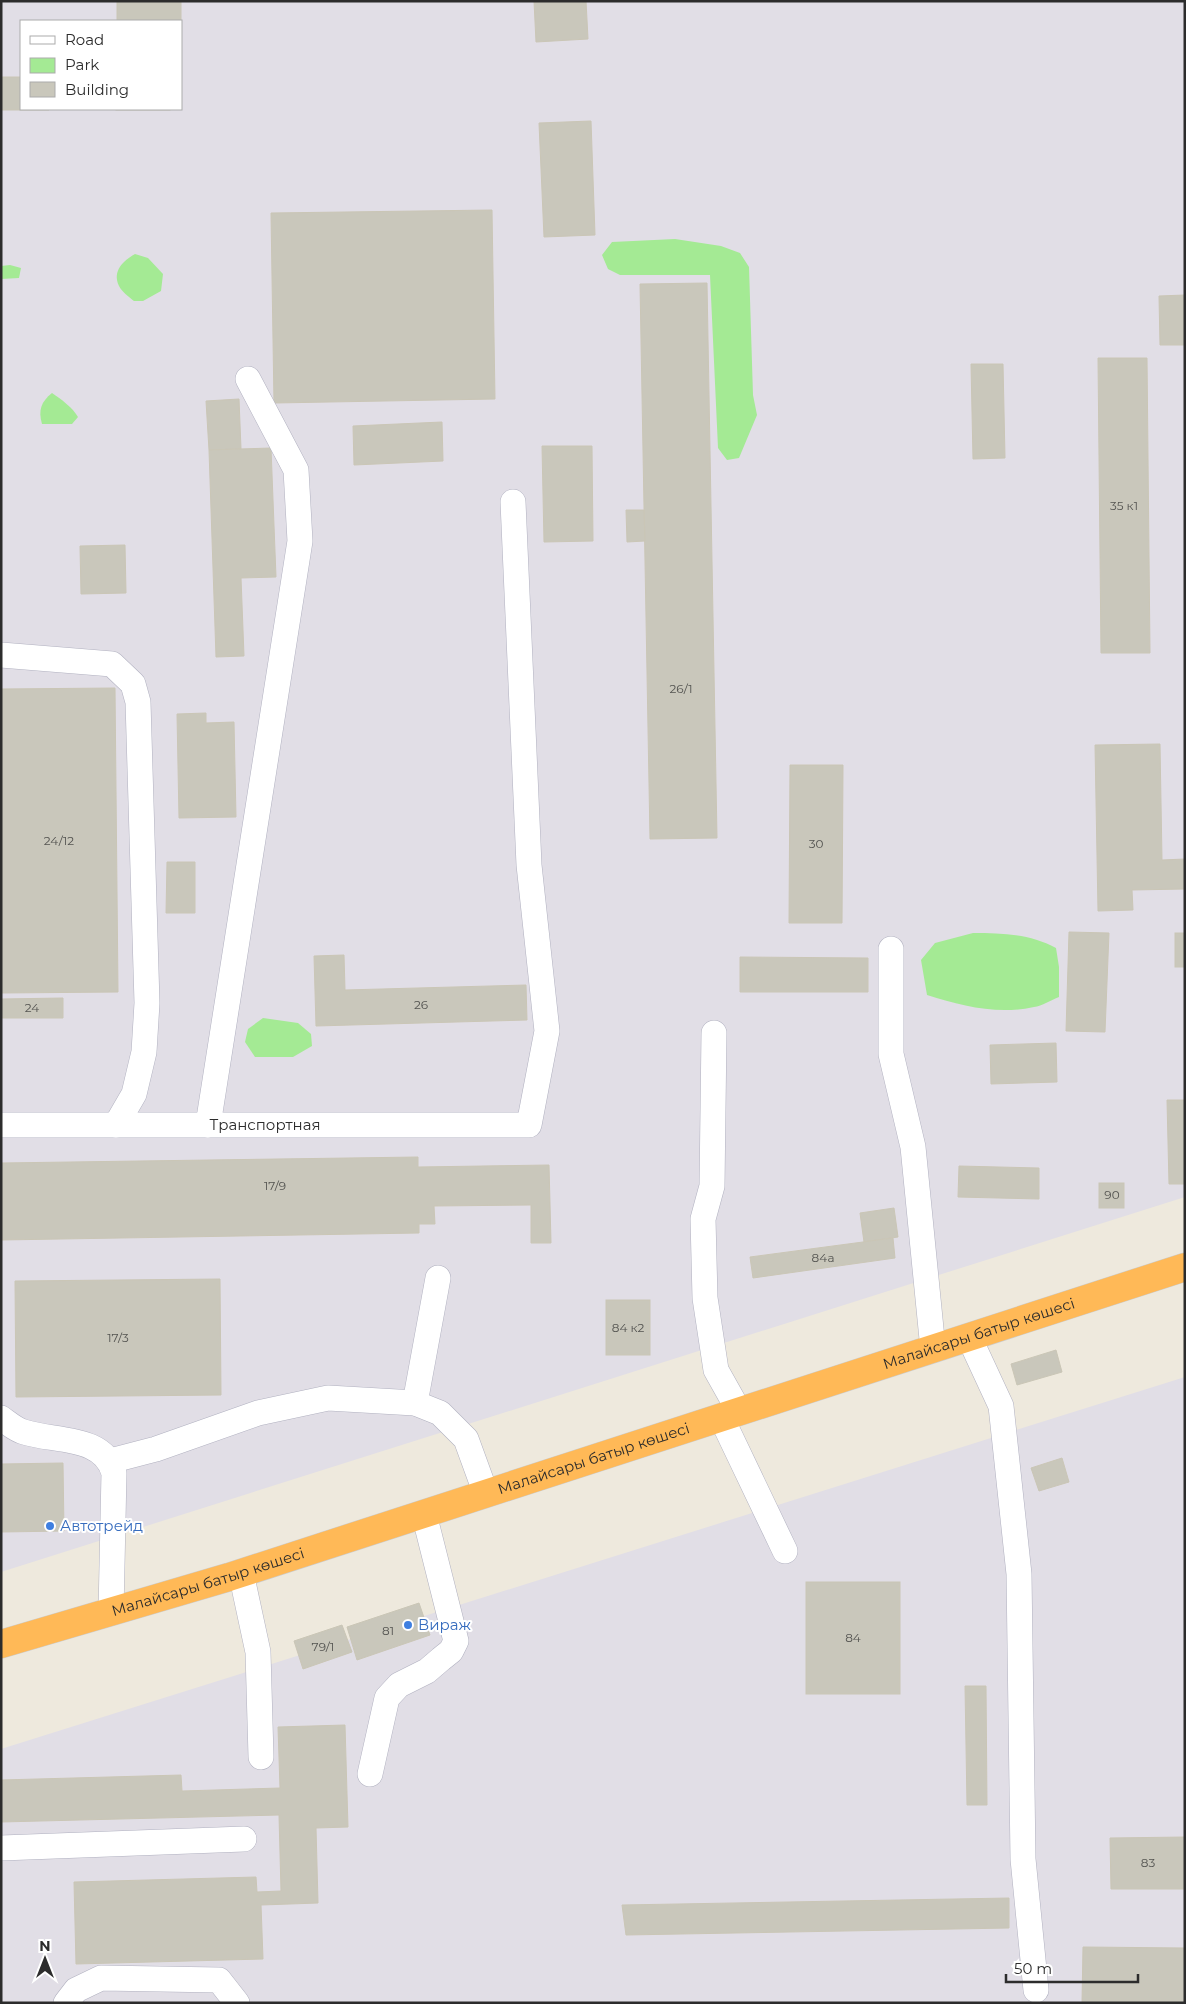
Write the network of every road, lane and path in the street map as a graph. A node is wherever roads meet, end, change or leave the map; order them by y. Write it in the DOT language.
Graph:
graph roads {
  1 [pos="248,379"];
  2 [pos="513,502"];
  3 [pos="1,655"];
  4 [pos="890,949"];
  5 [pos="714,1033"];
  6 [pos="1,1125"];
  7 [pos="116,1125"];
  8 [pos="208,1125"];
  9 [pos="1185,1267"];
  10 [pos="438,1278"];
  11 [pos="969,1337"];
  12 [pos="932,1349"];
  13 [pos="415,1403"];
  14 [pos="730,1414"];
  15 [pos="1,1418"];
  16 [pos="110,1461"];
  17 [pos="486,1494"];
  18 [pos="424,1514"];
  19 [pos="785,1551"];
  20 [pos="241,1573"];
  21 [pos="111,1612"];
  22 [pos="1,1644"];
  23 [pos="261,1757"];
  24 [pos="370,1774"];
  25 [pos="244,1839"];
  26 [pos="1,1848"];
  27 [pos="1036,1990"];
  28 [pos="66,2003"];
  29 [pos="237,2003"];
  1 -- 8 [label="street"];
  2 -- 8 [label="street, Транспортная"];
  3 -- 7 [label="street"];
  4 -- 12 [label="street"];
  5 -- 14 [label="street"];
  6 -- 7 [label="street, Транспортная"];
  7 -- 8 [label="street, Транспортная"];
  9 -- 11 [label="highway, Малайсары батыр көшесі"];
  10 -- 13 [label="street"];
  11 -- 12 [label="highway, Малайсары батыр көшесі"];
  11 -- 27 [label="street"];
  12 -- 14 [label="highway, Малайсары батыр көшесі"];
  13 -- 16 [label="street"];
  13 -- 17 [label="street"];
  14 -- 17 [label="highway, Малайсары батыр көшесі"];
  14 -- 19 [label="street"];
  15 -- 16 [label="street"];
  16 -- 21 [label="street"];
  17 -- 18 [label="highway, Малайсары батыр көшесі"];
  18 -- 20 [label="highway, Малайсары батыр көшесі"];
  18 -- 24 [label="street"];
  20 -- 21 [label="highway, Малайсары батыр көшесі"];
  20 -- 23 [label="street"];
  21 -- 22 [label="highway, Малайсары батыр көшесі"];
  25 -- 26 [label="street"];
  28 -- 29 [label="street"];
}
